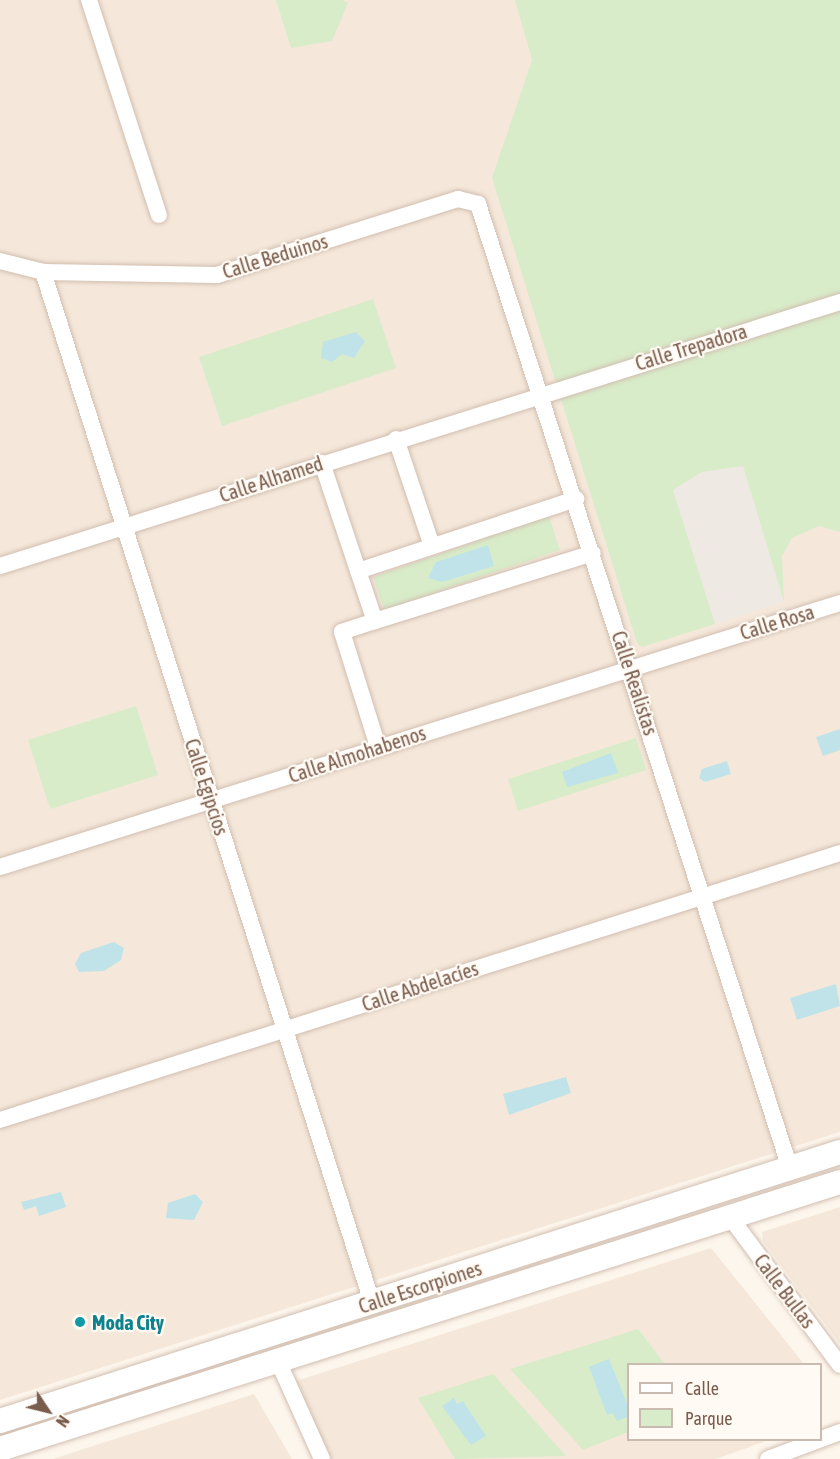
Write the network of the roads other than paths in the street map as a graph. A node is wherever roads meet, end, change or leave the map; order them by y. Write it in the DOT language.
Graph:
graph roads {
  1 [pos="89,0"];
  2 [pos="474,201"];
  3 [pos="159,215"];
  4 [pos="0,261"];
  5 [pos="43,272"];
  6 [pos="840,302"];
  7 [pos="542,392"];
  8 [pos="396,439"];
  9 [pos="322,463"];
  10 [pos="576,499"];
  11 [pos="124,526"];
  12 [pos="432,546"];
  13 [pos="593,554"];
  14 [pos="0,566"];
  15 [pos="358,571"];
  16 [pos="840,603"];
  17 [pos="375,621"];
  18 [pos="715,641"];
  19 [pos="630,668"];
  20 [pos="378,747"];
  21 [pos="212,800"];
  22 [pos="840,854"];
  23 [pos="0,867"];
  24 [pos="703,895"];
  25 [pos="285,1029"];
  26 [pos="0,1120"];
  27 [pos="840,1152"];
  28 [pos="790,1168"];
  29 [pos="840,1182"];
  30 [pos="730,1217"];
  31 [pos="372,1302"];
  32 [pos="278,1361"];
  33 [pos="840,1365"];
  34 [pos="0,1421"];
  35 [pos="840,1432"];
  36 [pos="822,1439"];
  37 [pos="816,1441"];
  38 [pos="0,1449"];
  39 [pos="322,1459"];
  40 [pos="768,1459"];
  1 -- 3 [label="street"];
  2 -- 5 [label="street, Calle Beduinos"];
  2 -- 7 [label="street, Calle Realistas"];
  4 -- 5 [label="street, Calle Beduinos"];
  5 -- 11 [label="street, Calle Egipcios"];
  6 -- 7 [label="street, Calle Trepadora"];
  7 -- 8 [label="street, Calle Alhamed"];
  7 -- 10 [label="street, Calle Realistas"];
  8 -- 9 [label="street, Calle Alhamed"];
  8 -- 12 [label="street"];
  9 -- 11 [label="street, Calle Alhamed"];
  9 -- 15 [label="street"];
  10 -- 12 [label="street"];
  10 -- 13 [label="street, Calle Realistas"];
  11 -- 14 [label="street, Calle Alhamed"];
  11 -- 21 [label="street, Calle Egipcios"];
  12 -- 15 [label="street"];
  13 -- 17 [label="street"];
  13 -- 19 [label="street, Calle Realistas"];
  15 -- 17 [label="street"];
  16 -- 18 [label="street, Calle Rosa"];
  17 -- 20 [label="street"];
  18 -- 19 [label="street, Calle Almohabenos"];
  19 -- 20 [label="street, Calle Almohabenos"];
  19 -- 24 [label="street, Calle Realistas"];
  20 -- 21 [label="street, Calle Almohabenos"];
  21 -- 23 [label="street, Calle Almohabenos"];
  21 -- 25 [label="street, Calle Egipcios"];
  22 -- 24 [label="street, Calle Abdelacíes"];
  24 -- 25 [label="street, Calle Abdelacíes"];
  24 -- 28 [label="street, Calle Realistas"];
  25 -- 26 [label="street, Calle Abdelacíes"];
  25 -- 31 [label="street, Calle Egipcios"];
  27 -- 28 [label="street, Calle Escorpiones"];
  28 -- 31 [label="street, Calle Escorpiones"];
  29 -- 30 [label="street, Calle Escorpiones"];
  30 -- 32 [label="street, Calle Escorpiones"];
  30 -- 33 [label="street, Calle Bullas"];
  31 -- 34 [label="street, Calle Escorpiones"];
  32 -- 38 [label="street, Calle Escorpiones"];
  32 -- 39 [label="street"];
  35 -- 36 [label="street"];
  37 -- 40 [label="street"];
}
